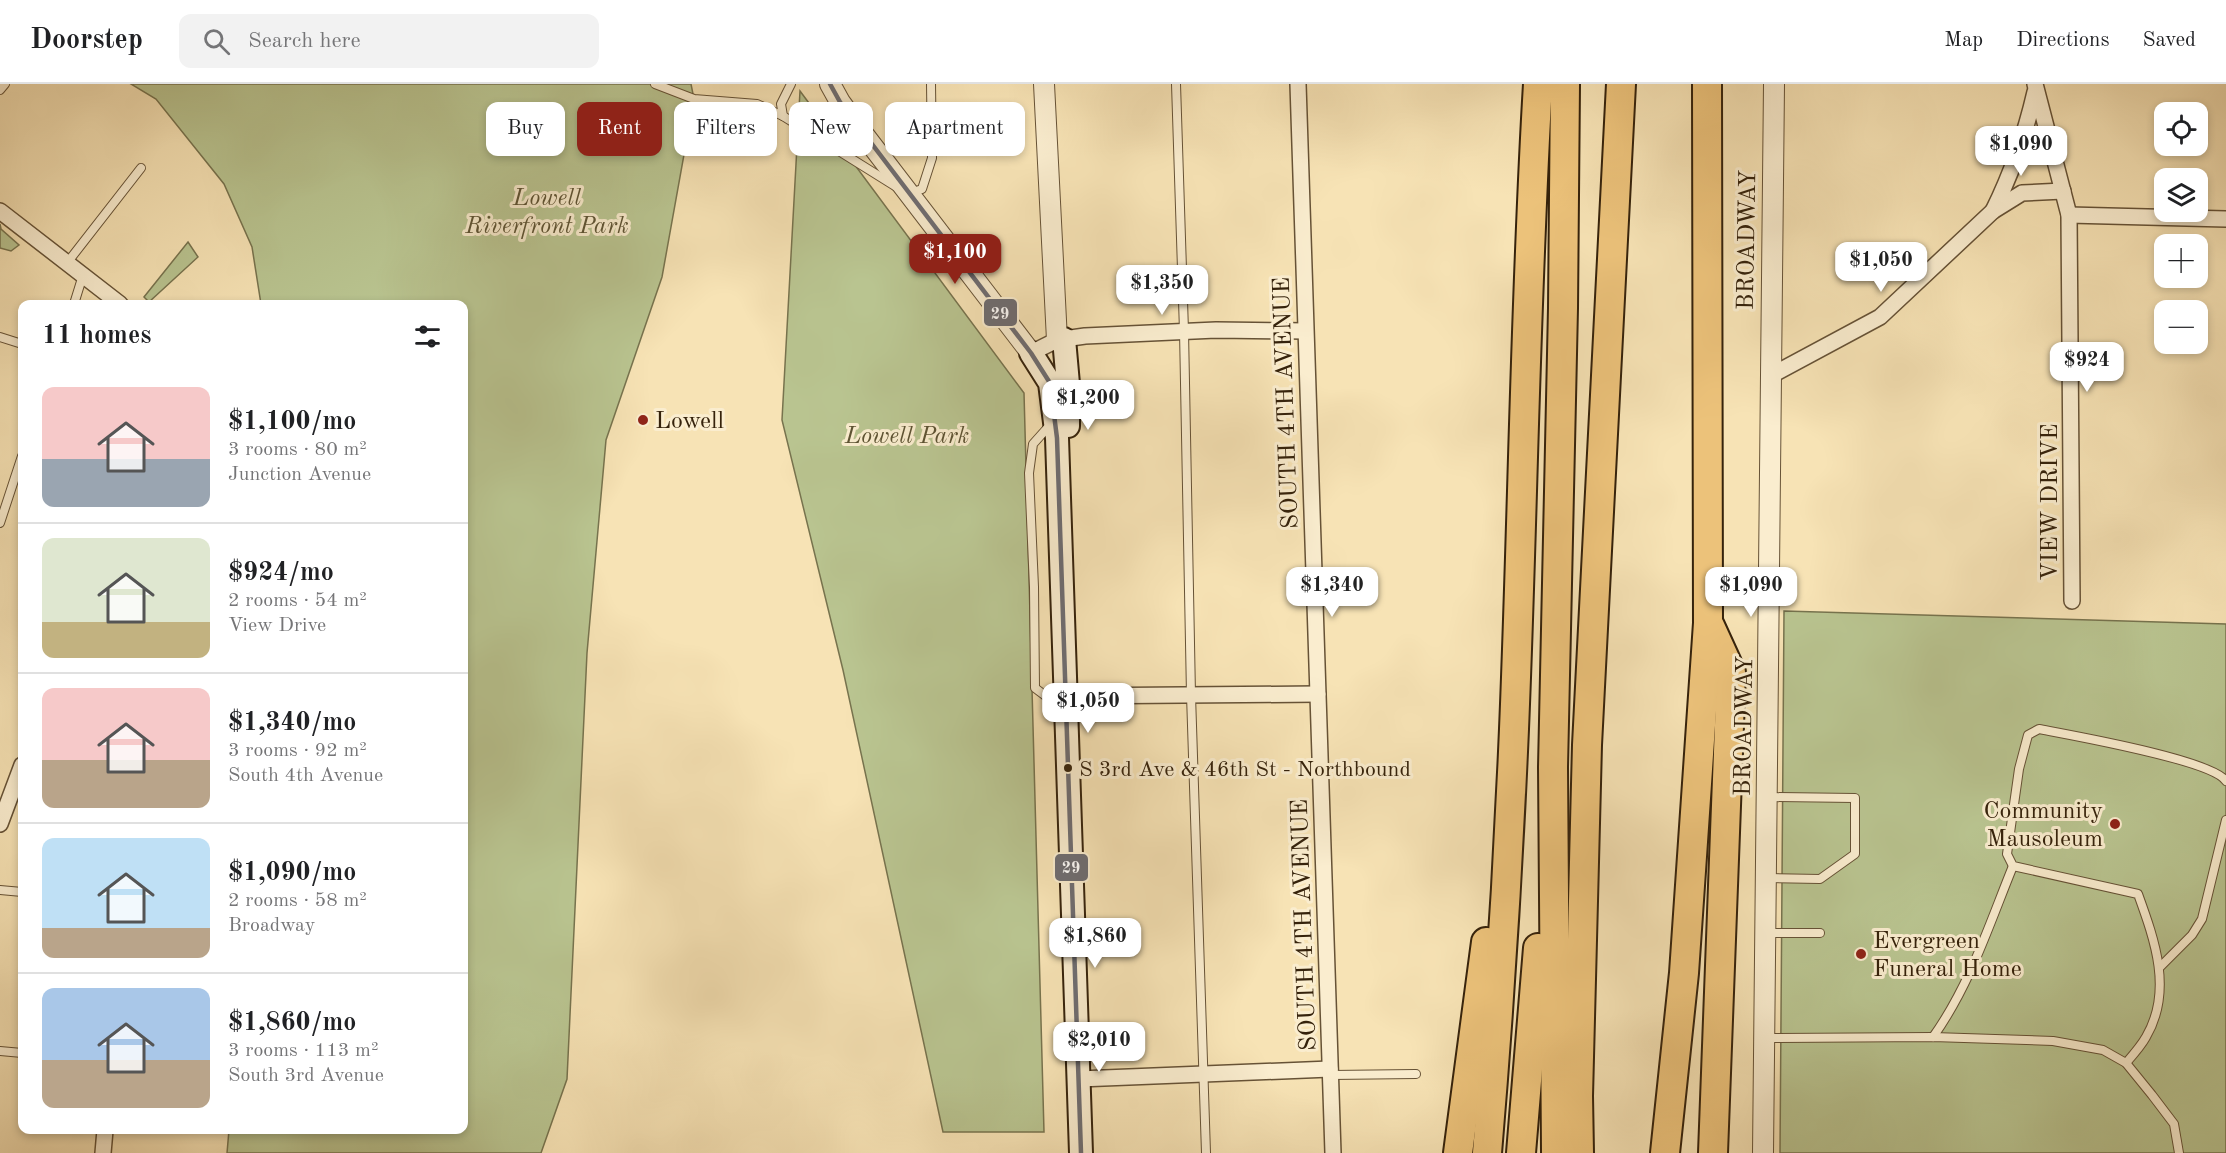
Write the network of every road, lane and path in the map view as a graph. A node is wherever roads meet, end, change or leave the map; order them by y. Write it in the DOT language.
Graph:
graph roads {
  1 [pos="5,84"];
  2 [pos="655,84"];
  3 [pos="791,84"];
  4 [pos="830,84"];
  5 [pos="931,84"];
  6 [pos="1044,84"];
  7 [pos="1176,84"];
  8 [pos="1298,84"];
  9 [pos="1538,84"];
  10 [pos="1565,84"];
  11 [pos="1621,84"];
  12 [pos="1707,84"];
  13 [pos="1774,84"];
  14 [pos="2035,87"];
  15 [pos="0,90"];
  16 [pos="783,116"];
  17 [pos="141,168"];
  18 [pos="2063,191"];
  19 [pos="908,194"];
  20 [pos="0,211"];
  21 [pos="1993,211"];
  22 [pos="2069,215"];
  23 [pos="2226,219"];
  24 [pos="67,263"];
  25 [pos="83,275"];
  26 [pos="75,300"];
  27 [pos="115,300"];
  28 [pos="1184,331"];
  29 [pos="1305,331"];
  30 [pos="0,337"];
  31 [pos="1060,339"];
  32 [pos="18,343"];
  33 [pos="1031,353"];
  34 [pos="1770,375"];
  35 [pos="1055,419"];
  36 [pos="18,468"];
  37 [pos="0,523"];
  38 [pos="1060,523"];
  39 [pos="2072,601"];
  40 [pos="1708,623"];
  41 [pos="1318,694"];
  42 [pos="1191,695"];
  43 [pos="1067,696"];
  44 [pos="1514,728"];
  45 [pos="1553,767"];
  46 [pos="18,776"];
  47 [pos="2226,781"];
  48 [pos="1767,797"];
  49 [pos="2226,820"];
  50 [pos="0,824"];
  51 [pos="2013,866"];
  52 [pos="1766,878"];
  53 [pos="0,890"];
  54 [pos="18,892"];
  55 [pos="1766,933"];
  56 [pos="1820,933"];
  57 [pos="2160,967"];
  58 [pos="1764,1038"];
  59 [pos="1933,1038"];
  60 [pos="0,1051"];
  61 [pos="18,1053"];
  62 [pos="2126,1063"];
  63 [pos="1331,1072"];
  64 [pos="1205,1073"];
  65 [pos="1416,1074"];
  66 [pos="1078,1079"];
  67 [pos="105,1134"];
  68 [pos="103,1153"];
  69 [pos="1081,1153"];
  70 [pos="1206,1153"];
  71 [pos="1334,1153"];
  72 [pos="1458,1153"];
  73 [pos="1487,1153"];
  74 [pos="1521,1153"];
  75 [pos="1556,1153"];
  76 [pos="1579,1153"];
  77 [pos="1665,1153"];
  78 [pos="1713,1153"];
  79 [pos="1763,1153"];
  80 [pos="2179,1153"];
  1 -- 15 [label="lane"];
  2 -- 16 [label="lane"];
  3 -- 16 [label="lane"];
  4 -- 19 [label="street"];
  5 -- 19 [label="lane"];
  6 -- 31 [label="street"];
  7 -- 28 [label="lane"];
  8 -- 29 [label="street, SOUTH 4TH AVENUE"];
  9 -- 44 [label="highway"];
  10 -- 45 [label="highway"];
  11 -- 76 [label="highway"];
  12 -- 40 [label="highway"];
  13 -- 34 [label="street, BROADWAY"];
  14 -- 18 [label="street, VIEW DRIVE"];
  14 -- 21 [label="street"];
  16 -- 19 [label="lane"];
  17 -- 24 [label="lane"];
  18 -- 21 [label="street"];
  18 -- 22 [label="street, VIEW DRIVE"];
  19 -- 33 [label="street"];
  20 -- 24 [label="street"];
  21 -- 34 [label="street"];
  22 -- 23 [label="street"];
  22 -- 39 [label="street, VIEW DRIVE"];
  24 -- 25 [label="street"];
  25 -- 26 [label="lane"];
  25 -- 27 [label="street"];
  28 -- 29 [label="street"];
  28 -- 31 [label="street"];
  28 -- 42 [label="lane"];
  29 -- 41 [label="street, SOUTH 4TH AVENUE"];
  30 -- 32 [label="lane"];
  31 -- 33 [label="street"];
  31 -- 38 [label="main road"];
  33 -- 35 [label="main road"];
  34 -- 48 [label="street, BROADWAY"];
  35 -- 38 [label="main road"];
  35 -- 43 [label="lane"];
  36 -- 37 [label="lane"];
  38 -- 43 [label="main road"];
  40 -- 77 [label="highway"];
  40 -- 78 [label="highway"];
  41 -- 42 [label="street"];
  41 -- 63 [label="street, SOUTH 4TH AVENUE"];
  42 -- 43 [label="street"];
  42 -- 64 [label="lane"];
  43 -- 66 [label="main road"];
  44 -- 72 [label="highway"];
  44 -- 73 [label="highway"];
  45 -- 74 [label="highway"];
  45 -- 75 [label="highway"];
  46 -- 50 [label="street"];
  47 -- 51 [label="lane"];
  48 -- 52 [label="street, BROADWAY"];
  48 -- 52 [label="lane"];
  49 -- 57 [label="lane"];
  51 -- 57 [label="lane"];
  51 -- 59 [label="lane"];
  52 -- 55 [label="street, BROADWAY"];
  53 -- 54 [label="lane"];
  55 -- 56 [label="lane"];
  55 -- 58 [label="street, BROADWAY"];
  57 -- 62 [label="lane"];
  58 -- 59 [label="lane"];
  58 -- 79 [label="street, BROADWAY"];
  59 -- 62 [label="lane"];
  60 -- 61 [label="lane"];
  62 -- 80 [label="lane"];
  63 -- 64 [label="street"];
  63 -- 65 [label="lane"];
  63 -- 71 [label="street, SOUTH 4TH AVENUE"];
  64 -- 66 [label="street"];
  64 -- 70 [label="lane"];
  66 -- 69 [label="main road"];
  67 -- 68 [label="street"];
}
